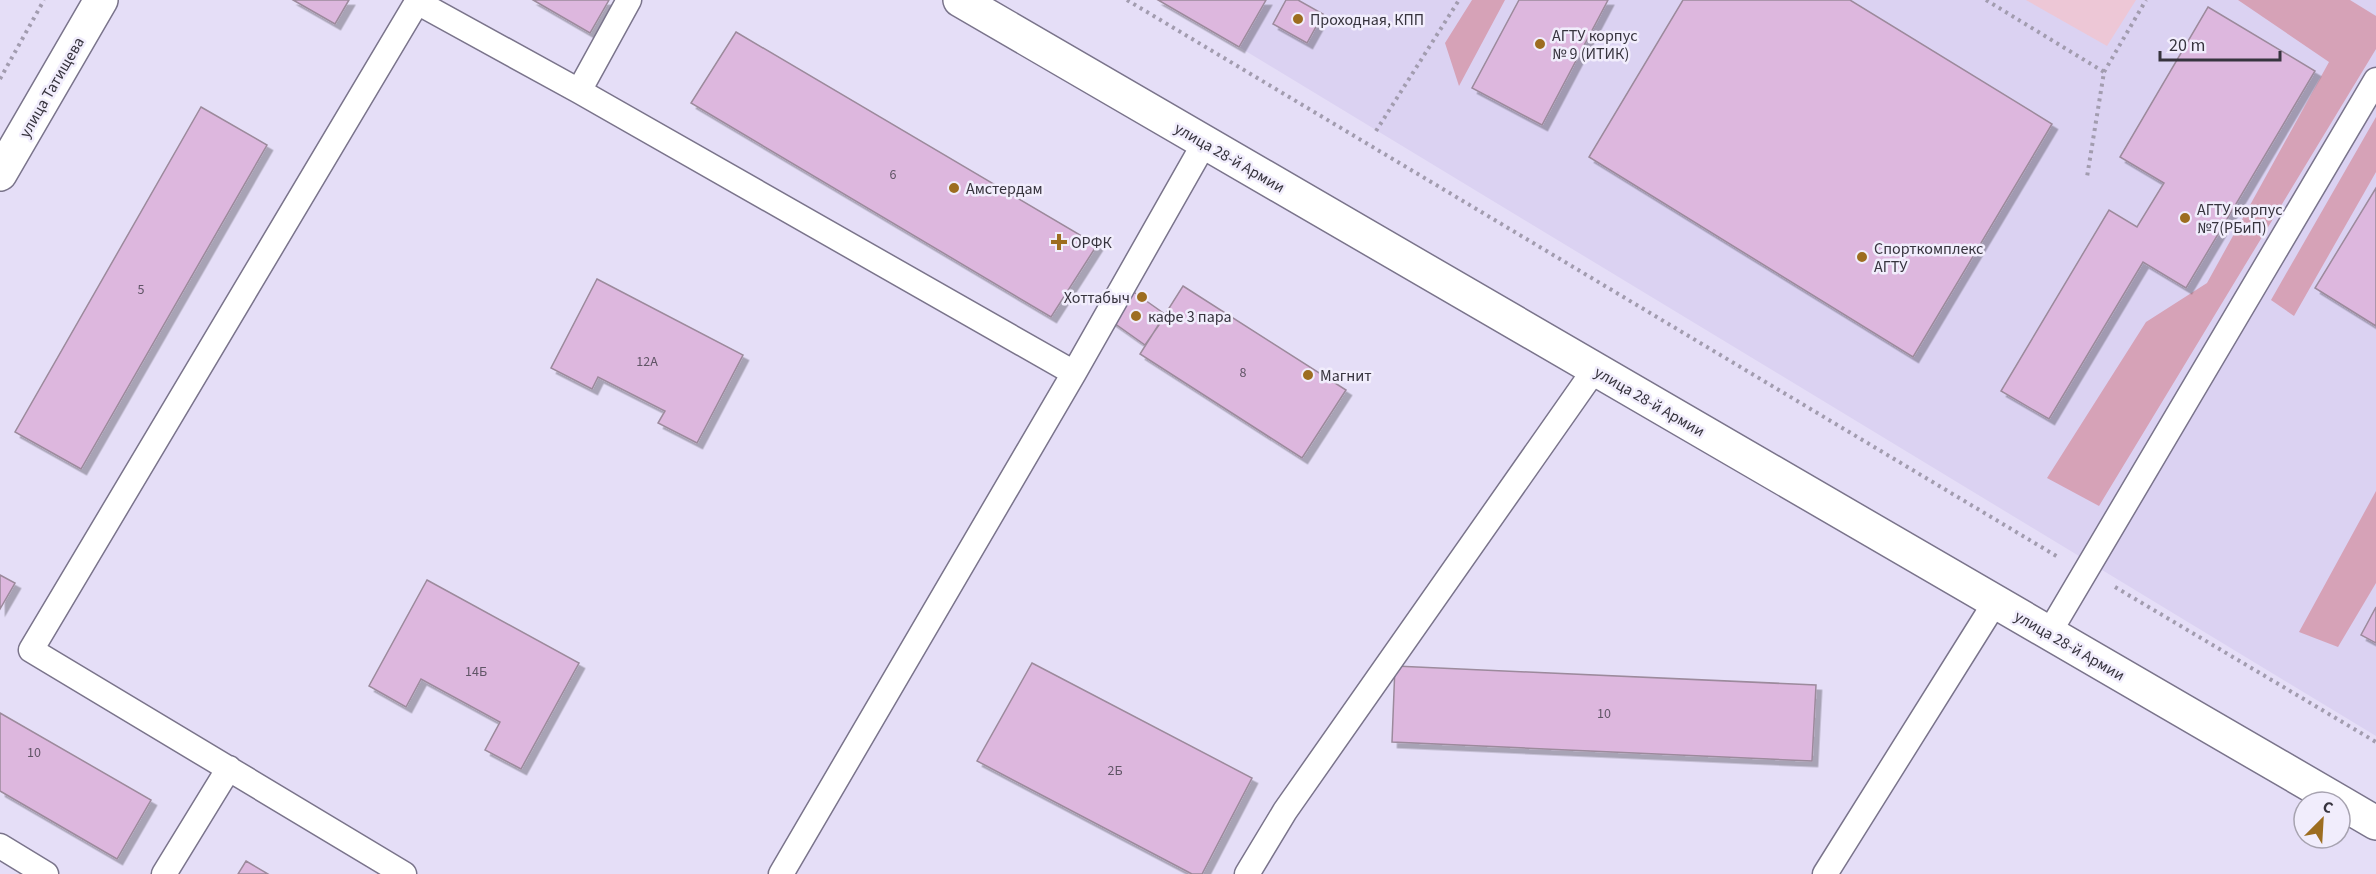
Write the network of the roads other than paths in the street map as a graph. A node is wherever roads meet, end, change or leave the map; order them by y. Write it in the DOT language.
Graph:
graph roads {
  1 [pos="101,0"];
  2 [pos="629,0"];
  3 [pos="960,0"];
  4 [pos="2376,80"];
  5 [pos="579,91"];
  6 [pos="1205,142"];
  7 [pos="0,174"];
  8 [pos="1595,369"];
  9 [pos="1074,374"];
  10 [pos="1996,601"];
  11 [pos="2049,633"];
  12 [pos="229,768"];
  13 [pos="2319,790"];
  14 [pos="2352,809"];
  15 [pos="2376,823"];
  16 [pos="0,846"];
  17 [pos="46,874"];
  18 [pos="164,874"];
  19 [pos="404,874"];
  20 [pos="781,874"];
  21 [pos="1247,874"];
  22 [pos="1825,874"];
  1 -- 7 [label="main road, улица Татищева"];
  2 -- 5 [label="lane"];
  3 -- 6 [label="main road, улица 28-й Армии"];
  4 -- 11 [label="lane"];
  5 -- 9 [label="lane"];
  5 -- 12 [label="lane"];
  6 -- 8 [label="main road, улица 28-й Армии"];
  6 -- 9 [label="lane"];
  8 -- 10 [label="main road, улица 28-й Армии"];
  8 -- 21 [label="lane"];
  9 -- 20 [label="lane"];
  10 -- 11 [label="main road, улица 28-й Армии"];
  10 -- 22 [label="lane"];
  11 -- 13 [label="main road, улица 28-й Армии"];
  12 -- 18 [label="lane"];
  12 -- 19 [label="lane"];
  14 -- 15 [label="main road, улица 28-й Армии"];
  16 -- 17 [label="lane"];
}
